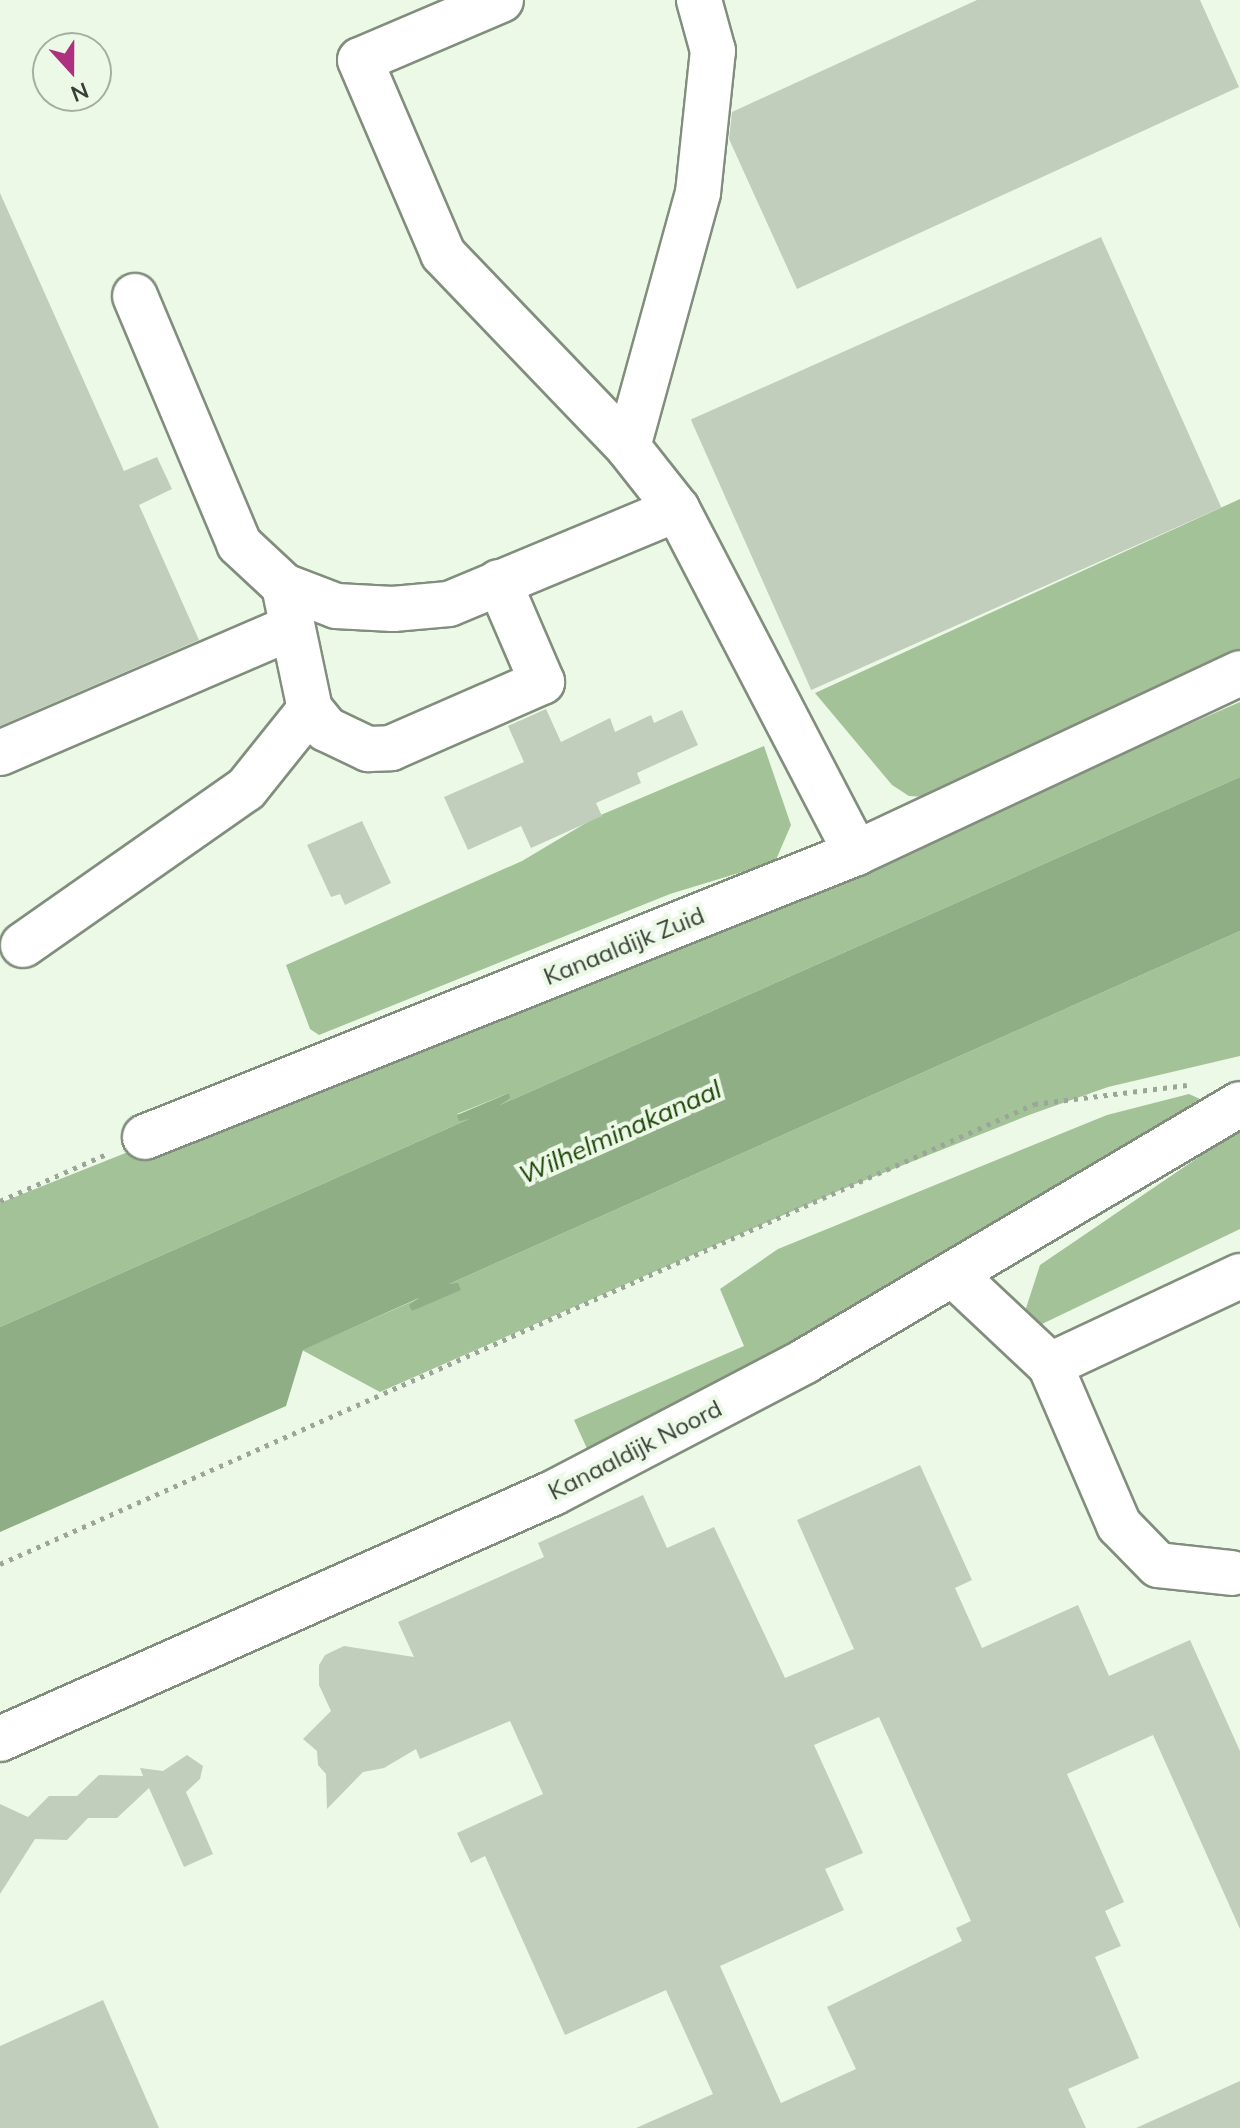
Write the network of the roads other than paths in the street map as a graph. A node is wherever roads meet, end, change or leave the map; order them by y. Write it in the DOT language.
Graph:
graph roads {
  1 [pos="501,0"];
  2 [pos="699,0"];
  3 [pos="135,296"];
  4 [pos="628,447"];
  5 [pos="677,509"];
  6 [pos="499,582"];
  7 [pos="288,606"];
  8 [pos="1240,673"];
  9 [pos="310,709"];
  10 [pos="0,753"];
  11 [pos="856,853"];
  12 [pos="23,945"];
  13 [pos="1240,1104"];
  14 [pos="145,1137"];
  15 [pos="953,1274"];
  16 [pos="1240,1276"];
  17 [pos="1050,1365"];
  18 [pos="1237,1578"];
  19 [pos="0,1739"];
  1 -- 4 [label="street"];
  2 -- 4 [label="street"];
  3 -- 7 [label="street"];
  4 -- 5 [label="street"];
  5 -- 6 [label="street"];
  5 -- 11 [label="street"];
  6 -- 7 [label="street"];
  6 -- 9 [label="street"];
  7 -- 9 [label="street"];
  7 -- 10 [label="street"];
  8 -- 11 [label="street, Kanaaldijk Zuid"];
  9 -- 12 [label="street"];
  11 -- 14 [label="street, Kanaaldijk Zuid"];
  13 -- 15 [label="street, Kanaaldijk Noord"];
  15 -- 17 [label="street"];
  15 -- 19 [label="street, Kanaaldijk Noord"];
  16 -- 17 [label="street"];
  17 -- 18 [label="street"];
}
